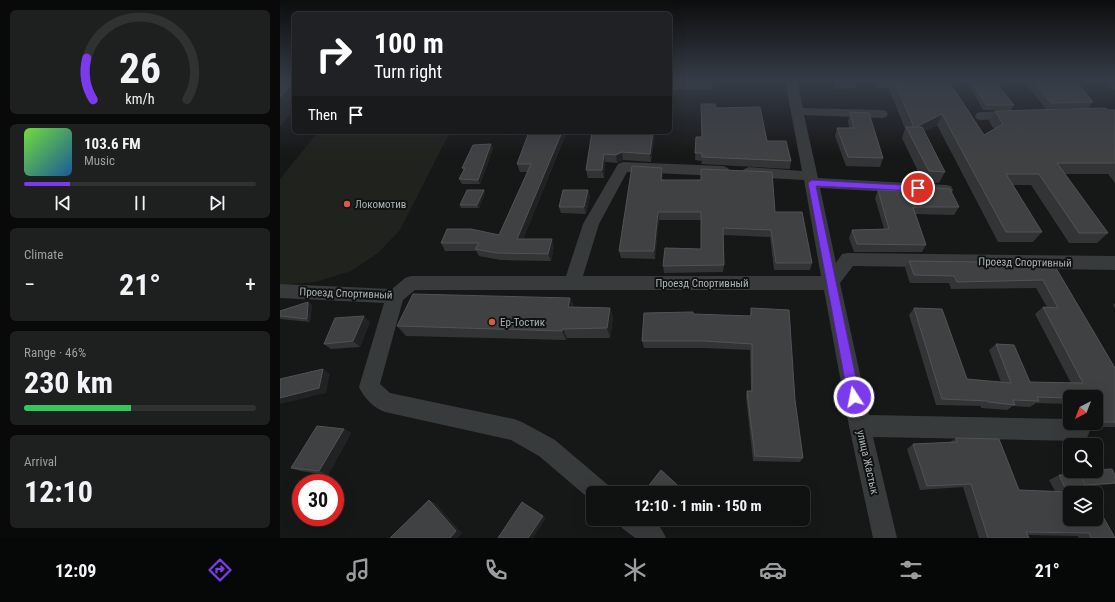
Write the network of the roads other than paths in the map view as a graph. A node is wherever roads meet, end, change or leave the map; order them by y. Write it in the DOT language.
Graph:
graph roads {
  1 [pos="795,105"];
  2 [pos="796,111"];
  3 [pos="882,114"];
  4 [pos="1028,115"];
  5 [pos="981,116"];
  6 [pos="811,179"];
  7 [pos="948,190"];
  8 [pos="1115,263"];
  9 [pos="572,283"];
  10 [pos="832,283"];
  11 [pos="280,291"];
  12 [pos="396,296"];
  13 [pos="860,426"];
  14 [pos="1063,430"];
  15 [pos="592,486"];
  16 [pos="639,526"];
  17 [pos="654,538"];
  18 [pos="885,538"];
  1 -- 2 [label="street, улица Жастык"];
  2 -- 3 [label="street"];
  2 -- 6 [label="street, улица Жастык"];
  4 -- 5 [label="street"];
  6 -- 7 [label="street"];
  6 -- 9 [label="street"];
  6 -- 10 [label="street, улица Жастык"];
  8 -- 10 [label="street, Проезд Спортивный"];
  9 -- 10 [label="street, Проезд Спортивный"];
  9 -- 12 [label="street, Проезд Спортивный"];
  10 -- 13 [label="street, улица Жастык"];
  11 -- 12 [label="street, Проезд Спортивный"];
  12 -- 15 [label="street"];
  13 -- 14 [label="street"];
  13 -- 18 [label="street, улица Жастык"];
  16 -- 17 [label="street"];
}
